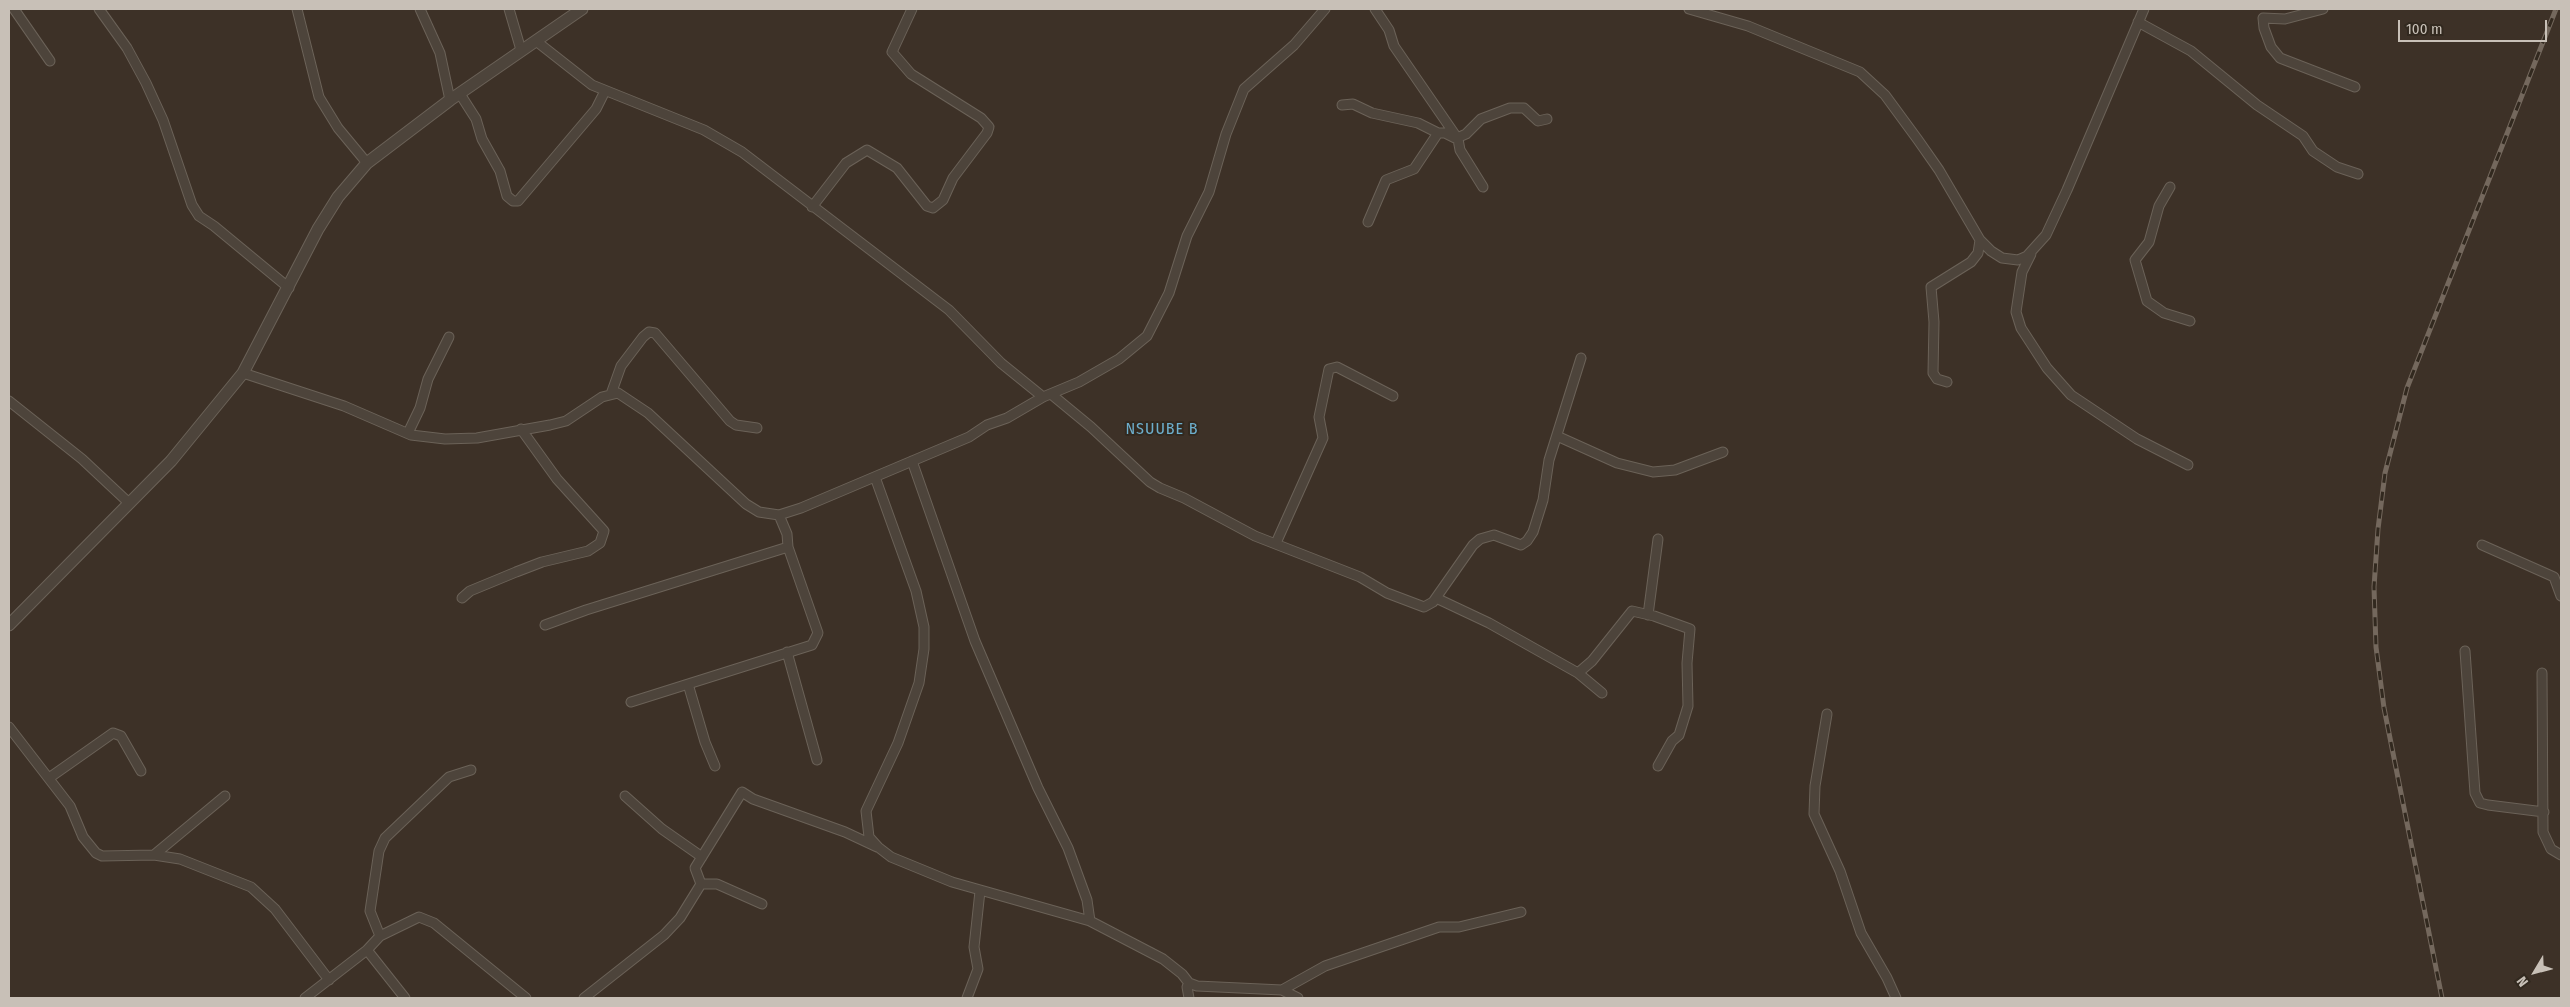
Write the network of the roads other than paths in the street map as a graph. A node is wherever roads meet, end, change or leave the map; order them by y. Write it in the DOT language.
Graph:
graph roads {
  1 [pos="14,9"];
  2 [pos="99,9"];
  3 [pos="297,9"];
  4 [pos="420,9"];
  5 [pos="509,9"];
  6 [pos="582,9"];
  7 [pos="912,9"];
  8 [pos="1325,9"];
  9 [pos="1375,9"];
  10 [pos="1689,9"];
  11 [pos="2144,9"];
  12 [pos="2322,9"];
  13 [pos="2138,22"];
  14 [pos="536,40"];
  15 [pos="521,50"];
  16 [pos="50,61"];
  17 [pos="2355,86"];
  18 [pos="605,91"];
  19 [pos="455,97"];
  20 [pos="1342,105"];
  21 [pos="1547,119"];
  22 [pos="1438,133"];
  23 [pos="1457,139"];
  24 [pos="367,163"];
  25 [pos="2358,174"];
  26 [pos="1483,186"];
  27 [pos="2170,187"];
  28 [pos="812,207"];
  29 [pos="1368,222"];
  30 [pos="1980,240"];
  31 [pos="2032,251"];
  32 [pos="289,288"];
  33 [pos="2190,321"];
  34 [pos="449,337"];
  35 [pos="1581,358"];
  36 [pos="243,373"];
  37 [pos="1947,382"];
  38 [pos="611,394"];
  39 [pos="1047,395"];
  40 [pos="1393,396"];
  41 [pos="11,406"];
  42 [pos="757,428"];
  43 [pos="521,429"];
  44 [pos="408,434"];
  45 [pos="1557,436"];
  46 [pos="1723,452"];
  47 [pos="912,461"];
  48 [pos="2188,465"];
  49 [pos="875,477"];
  50 [pos="129,503"];
  51 [pos="779,514"];
  52 [pos="1658,539"];
  53 [pos="1276,544"];
  54 [pos="2482,544"];
  55 [pos="788,547"];
  56 [pos="2561,596"];
  57 [pos="462,598"];
  58 [pos="1436,598"];
  59 [pos="1648,615"];
  60 [pos="9,625"];
  61 [pos="545,625"];
  62 [pos="2465,651"];
  63 [pos="787,652"];
  64 [pos="1578,673"];
  65 [pos="2542,673"];
  66 [pos="688,684"];
  67 [pos="1602,693"];
  68 [pos="631,702"];
  69 [pos="1827,714"];
  70 [pos="9,727"];
  71 [pos="817,760"];
  72 [pos="715,766"];
  73 [pos="1658,766"];
  74 [pos="471,770"];
  75 [pos="141,771"];
  76 [pos="49,778"];
  77 [pos="225,796"];
  78 [pos="625,796"];
  79 [pos="2544,812"];
  80 [pos="878,847"];
  81 [pos="154,855"];
  82 [pos="2561,855"];
  83 [pos="702,857"];
  84 [pos="701,884"];
  85 [pos="980,890"];
  86 [pos="762,904"];
  87 [pos="1522,912"];
  88 [pos="1090,920"];
  89 [pos="380,936"];
  90 [pos="367,950"];
  91 [pos="329,980"];
  92 [pos="1189,983"];
  93 [pos="1282,990"];
  94 [pos="306,998"];
  95 [pos="405,998"];
  96 [pos="526,998"];
  97 [pos="584,998"];
  98 [pos="967,998"];
  99 [pos="1190,998"];
  100 [pos="1298,998"];
  101 [pos="1896,998"];
  1 -- 16 [label="street"];
  2 -- 32 [label="street"];
  3 -- 24 [label="street"];
  4 -- 19 [label="street"];
  5 -- 15 [label="street"];
  6 -- 14 [label="street"];
  7 -- 28 [label="street"];
  8 -- 39 [label="street"];
  9 -- 23 [label="street"];
  10 -- 30 [label="street"];
  11 -- 13 [label="street"];
  12 -- 17 [label="street"];
  13 -- 25 [label="street"];
  13 -- 31 [label="street"];
  14 -- 15 [label="street"];
  14 -- 18 [label="street"];
  15 -- 19 [label="street"];
  18 -- 19 [label="street"];
  18 -- 28 [label="street"];
  19 -- 24 [label="street"];
  20 -- 22 [label="street"];
  21 -- 23 [label="street"];
  22 -- 23 [label="street"];
  22 -- 29 [label="street"];
  23 -- 26 [label="street"];
  24 -- 32 [label="street"];
  27 -- 33 [label="street"];
  28 -- 39 [label="street"];
  30 -- 31 [label="street"];
  30 -- 37 [label="street"];
  31 -- 48 [label="street"];
  32 -- 36 [label="street"];
  34 -- 44 [label="street"];
  35 -- 45 [label="street"];
  36 -- 44 [label="street"];
  36 -- 50 [label="street"];
  38 -- 42 [label="street"];
  38 -- 43 [label="street"];
  38 -- 51 [label="street"];
  39 -- 47 [label="street"];
  39 -- 53 [label="street"];
  40 -- 53 [label="street"];
  41 -- 50 [label="street"];
  43 -- 44 [label="street"];
  43 -- 57 [label="street"];
  45 -- 46 [label="street"];
  45 -- 58 [label="street"];
  47 -- 49 [label="street"];
  47 -- 88 [label="street"];
  49 -- 51 [label="street"];
  49 -- 80 [label="street"];
  50 -- 60 [label="street"];
  51 -- 55 [label="street"];
  52 -- 59 [label="street"];
  53 -- 58 [label="street"];
  54 -- 56 [label="street"];
  55 -- 61 [label="street"];
  55 -- 63 [label="street"];
  58 -- 64 [label="street"];
  59 -- 64 [label="street"];
  59 -- 73 [label="street"];
  62 -- 79 [label="street"];
  63 -- 66 [label="street"];
  63 -- 71 [label="street"];
  64 -- 67 [label="street"];
  65 -- 79 [label="street"];
  66 -- 68 [label="street"];
  66 -- 72 [label="street"];
  69 -- 101 [label="street"];
  70 -- 76 [label="street"];
  74 -- 89 [label="street"];
  75 -- 76 [label="street"];
  76 -- 81 [label="street"];
  77 -- 81 [label="street"];
  78 -- 83 [label="street"];
  79 -- 82 [label="street"];
  80 -- 83 [label="street"];
  80 -- 85 [label="street"];
  81 -- 91 [label="street"];
  83 -- 84 [label="street"];
  84 -- 86 [label="street"];
  84 -- 97 [label="street"];
  85 -- 88 [label="street"];
  85 -- 98 [label="street"];
  87 -- 93 [label="street"];
  88 -- 92 [label="street"];
  89 -- 90 [label="street"];
  89 -- 96 [label="street"];
  90 -- 91 [label="street"];
  90 -- 95 [label="street"];
  91 -- 94 [label="street"];
  92 -- 93 [label="street"];
  92 -- 99 [label="street"];
  93 -- 100 [label="street"];
}
